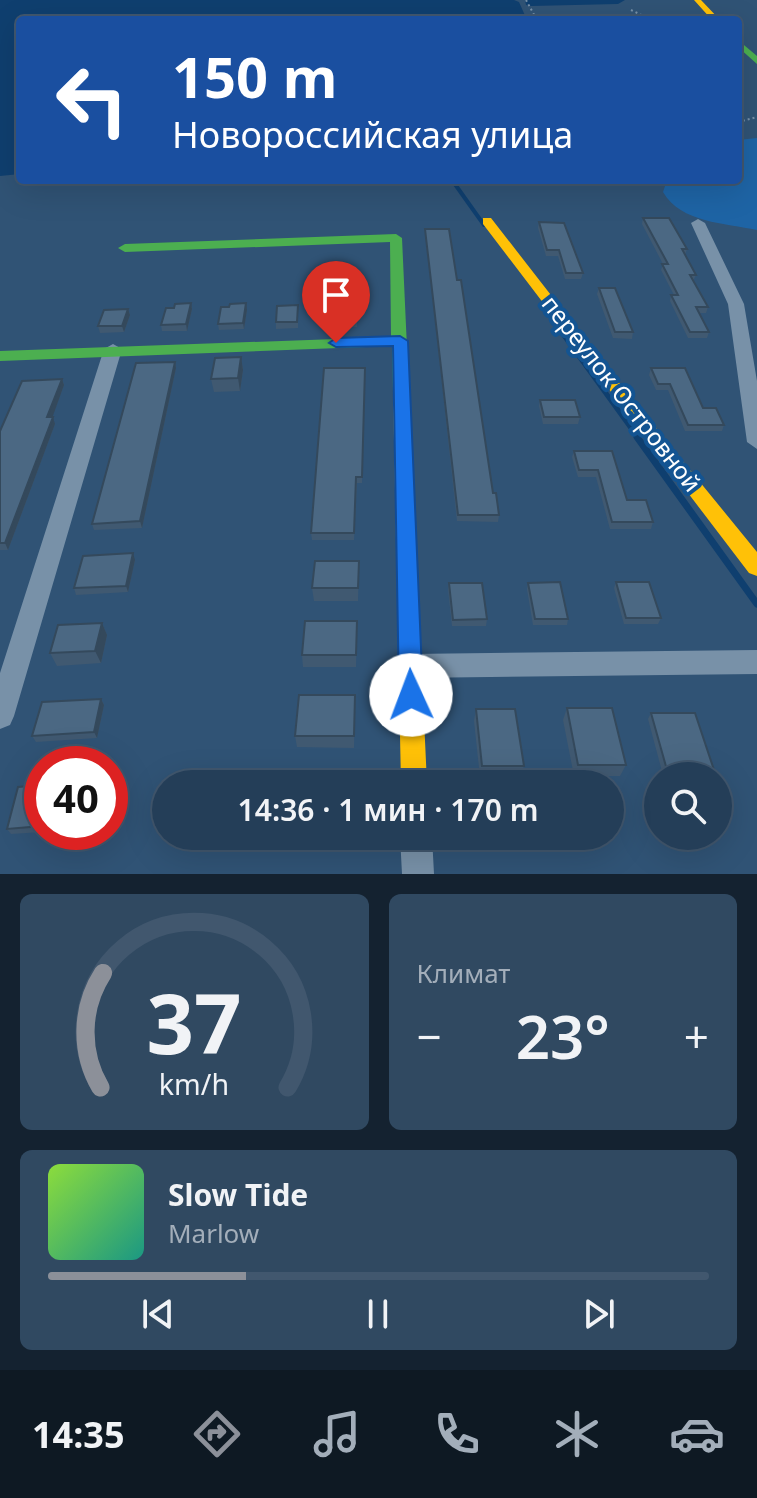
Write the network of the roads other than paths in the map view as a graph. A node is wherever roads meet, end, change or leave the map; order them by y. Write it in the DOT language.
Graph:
graph roads {
  1 [pos="697,0"];
  2 [pos="712,16"];
  3 [pos="487,221"];
  4 [pos="698,223"];
  5 [pos="125,248"];
  6 [pos="400,341"];
  7 [pos="113,349"];
  8 [pos="0,356"];
  9 [pos="757,442"];
  10 [pos="757,566"];
  11 [pos="757,662"];
  12 [pos="410,666"];
  13 [pos="0,716"];
  14 [pos="414,770"];
  15 [pos="417,850"];
  16 [pos="418,874"];
  1 -- 2 [label="street"];
  3 -- 10 [label="street, переулок Островной"];
  4 -- 9 [label="street"];
  5 -- 6 [label="street"];
  6 -- 7 [label="street"];
  6 -- 12 [label="street"];
  7 -- 8 [label="street"];
  7 -- 13 [label="street"];
  11 -- 12 [label="street"];
  12 -- 14 [label="street"];
  15 -- 16 [label="street"];
}
